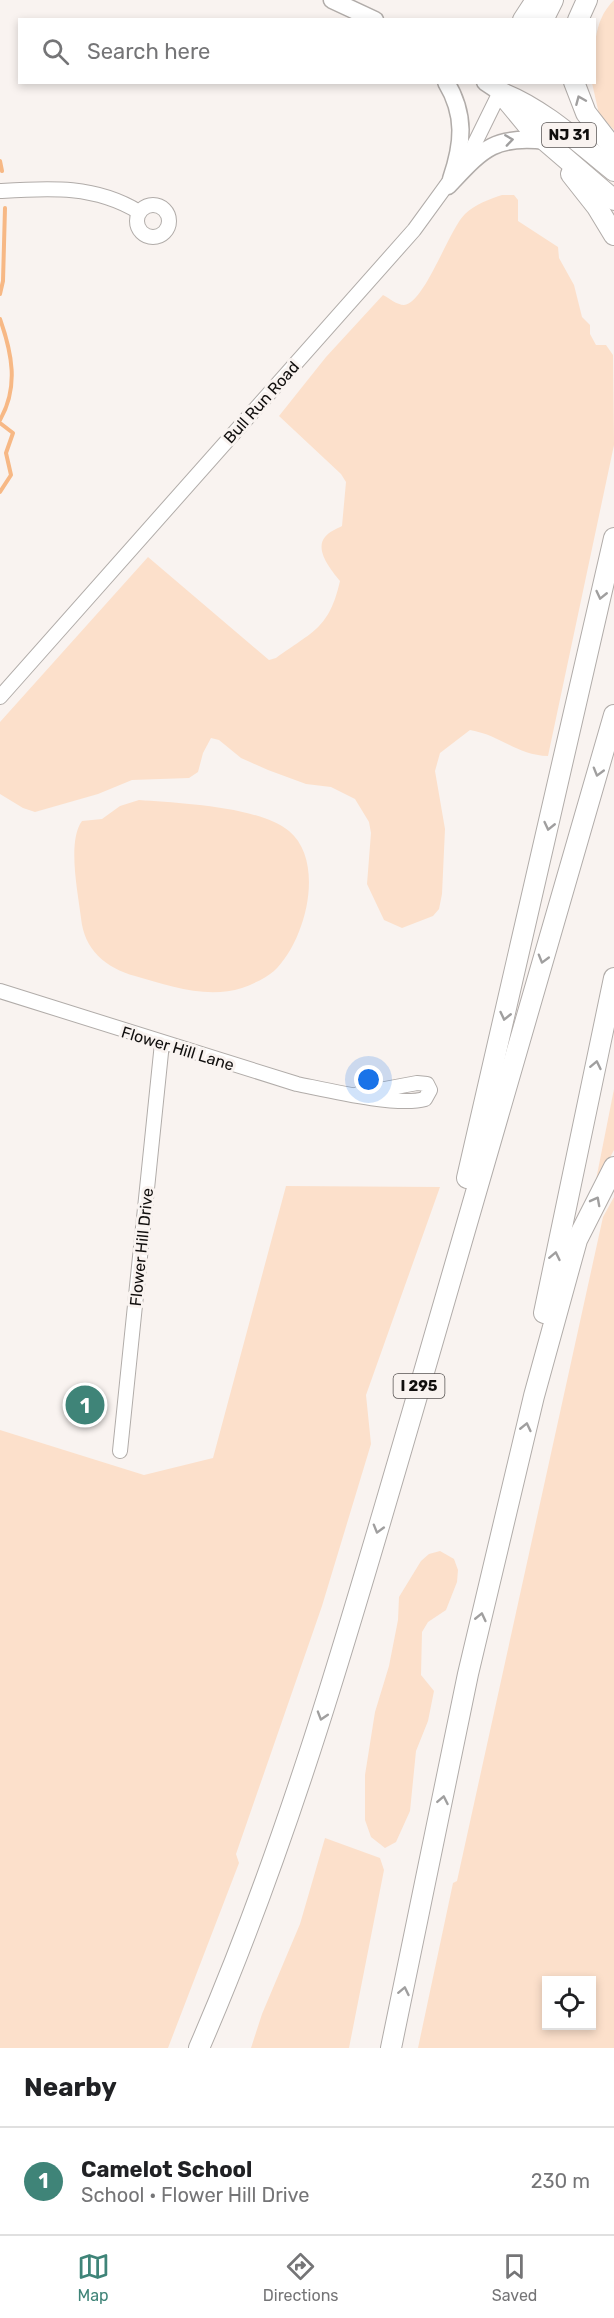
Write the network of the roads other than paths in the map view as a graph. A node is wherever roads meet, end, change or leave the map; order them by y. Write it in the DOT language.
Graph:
graph roads {
  1 [pos="332,0"];
  2 [pos="536,0"];
  3 [pos="553,0"];
  4 [pos="587,0"];
  5 [pos="371,18"];
  6 [pos="524,18"];
  7 [pos="544,18"];
  8 [pos="579,18"];
  9 [pos="447,84"];
  10 [pos="575,84"];
  11 [pos="496,86"];
  12 [pos="524,92"];
  13 [pos="529,127"];
  14 [pos="546,141"];
  15 [pos="614,149"];
  16 [pos="614,171"];
  17 [pos="448,186"];
  18 [pos="0,191"];
  19 [pos="614,200"];
  20 [pos="139,212"];
  21 [pos="614,235"];
  22 [pos="614,538"];
  23 [pos="0,697"];
  24 [pos="614,715"];
  25 [pos="614,978"];
  26 [pos="0,991"];
  27 [pos="162,1043"];
  28 [pos="358,1094"];
  29 [pos="614,1167"];
  30 [pos="534,1396"];
  31 [pos="120,1451"];
  32 [pos="387,1497"];
  33 [pos="199,2048"];
  34 [pos="391,2048"];
  1 -- 5 [label="main road"];
  2 -- 6 [label="highway"];
  3 -- 7 [label="highway"];
  4 -- 8 [label="highway"];
  9 -- 17 [label="main road"];
  15 -- 10 [label="highway, one-way"];
  11 -- 12 [label="highway, NJ 31"];
  11 -- 13 [label="highway, NJ 31"];
  11 -- 17 [label="street, Bull Run Road"];
  12 -- 13 [label="highway"];
  12 -- 16 [label="highway, NJ 31"];
  13 -- 14 [label="highway, NJ 31"];
  17 -- 14 [label="main road, one-way"];
  14 -- 19 [label="highway, NJ 31"];
  14 -- 21 [label="highway"];
  17 -- 23 [label="street, Bull Run Road"];
  18 -- 20 [label="street"];
  22 -- 32 [label="highway, one-way"];
  24 -- 32 [label="highway, I 295, one-way"];
  30 -- 25 [label="highway, one-way"];
  26 -- 27 [label="street, Flower Hill Lane"];
  27 -- 28 [label="street, Flower Hill Lane"];
  27 -- 31 [label="street, Flower Hill Drive"];
  30 -- 29 [label="highway, one-way"];
  34 -- 30 [label="highway, one-way"];
  32 -- 33 [label="highway, I 295, one-way"];
}
